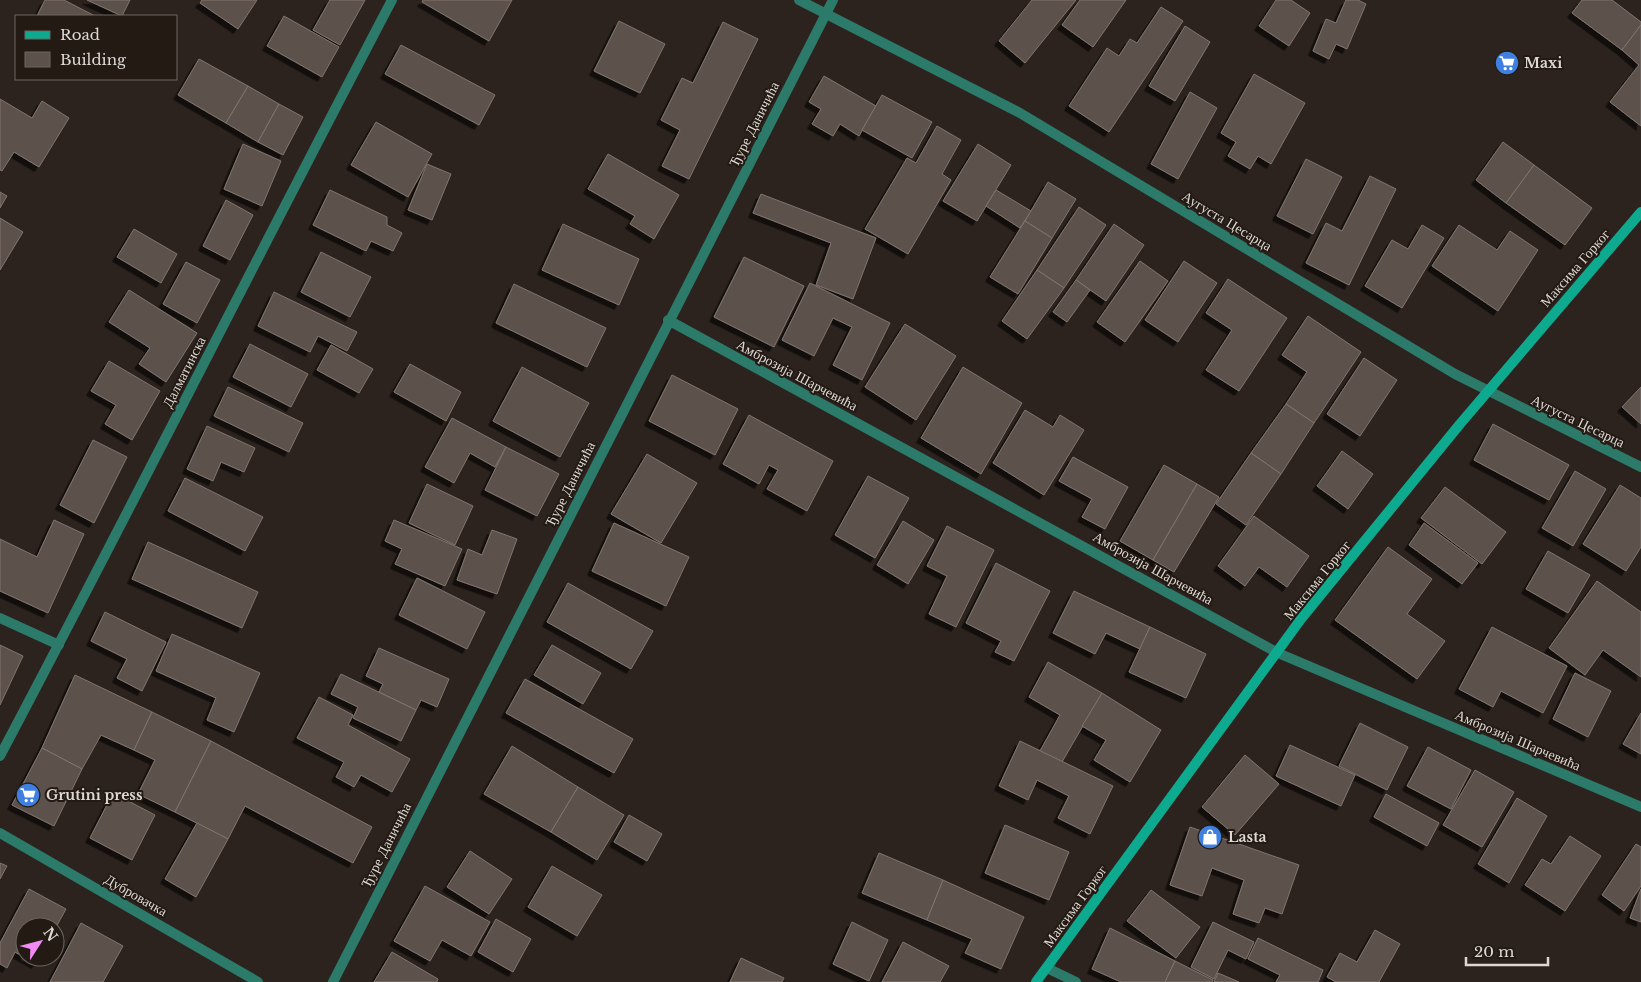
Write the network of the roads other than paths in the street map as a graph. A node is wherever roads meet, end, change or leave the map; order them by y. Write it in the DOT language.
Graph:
graph roads {
  1 [pos="392,0"];
  2 [pos="799,0"];
  3 [pos="833,0"];
  4 [pos="825,14"];
  5 [pos="1641,212"];
  6 [pos="668,320"];
  7 [pos="1488,391"];
  8 [pos="1641,467"];
  9 [pos="0,618"];
  10 [pos="59,645"];
  11 [pos="1278,653"];
  12 [pos="0,756"];
  13 [pos="1641,807"];
  14 [pos="0,833"];
  15 [pos="1047,968"];
  16 [pos="258,982"];
  17 [pos="333,982"];
  18 [pos="1036,982"];
  19 [pos="1076,982"];
  1 -- 10 [label="street, Далматинска"];
  2 -- 4 [label="street, Аугуста Цесарца"];
  3 -- 4 [label="street, Ђуре Даничића"];
  4 -- 6 [label="street, Ђуре Даничића"];
  4 -- 7 [label="street, Аугуста Цесарца"];
  5 -- 7 [label="street, Максима Горког"];
  6 -- 11 [label="street, Амброзија Шарчевића"];
  6 -- 17 [label="street, Ђуре Даничића"];
  7 -- 8 [label="street, Аугуста Цесарца"];
  7 -- 11 [label="street, Максима Горког"];
  9 -- 10 [label="street"];
  10 -- 12 [label="street, Далматинска"];
  11 -- 13 [label="street, Амброзија Шарчевића"];
  11 -- 15 [label="street, Максима Горког"];
  14 -- 16 [label="street, Дубровачка"];
  15 -- 18 [label="street, Максима Горког"];
  15 -- 19 [label="street"];
}
